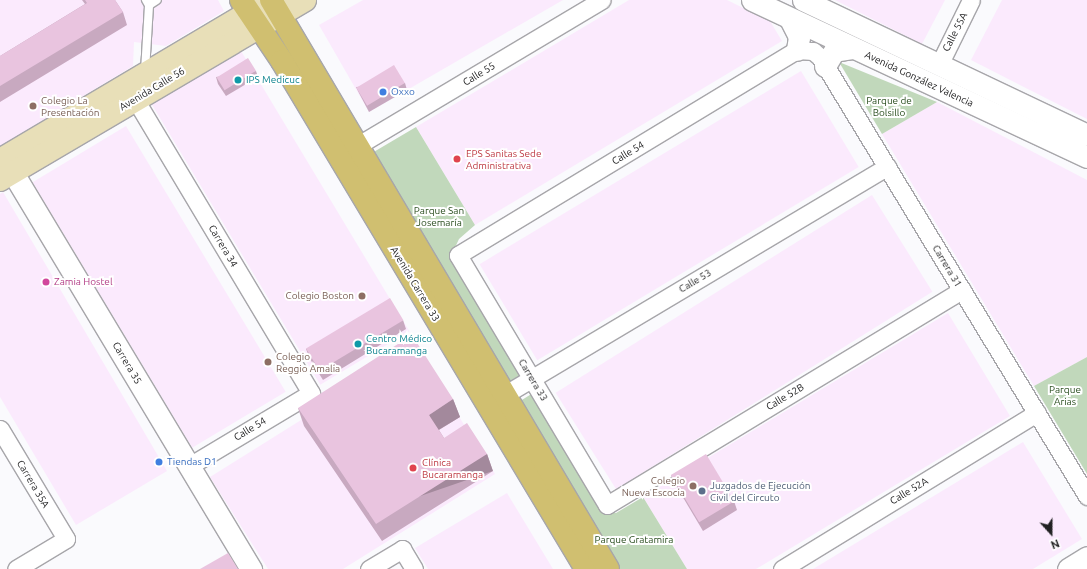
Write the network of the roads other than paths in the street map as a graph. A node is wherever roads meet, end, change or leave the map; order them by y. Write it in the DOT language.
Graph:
graph roads {
  1 [pos="157,0"];
  2 [pos="305,0"];
  3 [pos="602,0"];
  4 [pos="752,0"];
  5 [pos="802,0"];
  6 [pos="971,0"];
  7 [pos="148,2"];
  8 [pos="273,5"];
  9 [pos="250,12"];
  10 [pos="790,19"];
  11 [pos="852,48"];
  12 [pos="797,50"];
  13 [pos="938,64"];
  14 [pos="825,66"];
  15 [pos="145,74"];
  16 [pos="135,99"];
  17 [pos="1087,135"];
  18 [pos="355,147"];
  19 [pos="1087,157"];
  20 [pos="4,167"];
  21 [pos="887,167"];
  22 [pos="458,255"];
  23 [pos="962,290"];
  24 [pos="532,378"];
  25 [pos="311,393"];
  26 [pos="504,395"];
  27 [pos="1037,414"];
  28 [pos="0,429"];
  29 [pos="189,466"];
  30 [pos="1087,496"];
  31 [pos="607,505"];
  32 [pos="1087,558"];
  33 [pos="16,569"];
  34 [pos="251,569"];
  35 [pos="369,569"];
  36 [pos="414,569"];
  37 [pos="586,569"];
  38 [pos="608,569"];
  39 [pos="782,569"];
  40 [pos="1068,569"];
  1 -- 7 [label="lane"];
  2 -- 8 [label="main road, Avenida Calle 56"];
  3 -- 18 [label="street, Calle 55"];
  4 -- 10 [label="street, Avenida González Valencia"];
  5 -- 13 [label="street"];
  6 -- 13 [label="street, Calle 55A"];
  7 -- 15 [label="lane"];
  8 -- 9 [label="main road, Avenida Calle 56"];
  8 -- 18 [label="main road, Avenida Carrera 33"];
  9 -- 15 [label="main road, Avenida Calle 56"];
  9 -- 16 [label="main road, Avenida Calle 56"];
  9 -- 37 [label="main road, Avenida Carrera 33"];
  10 -- 11 [label="street, Avenida González Valencia"];
  10 -- 12 [label="street"];
  11 -- 14 [label="street"];
  11 -- 19 [label="street, Avenida González Valencia"];
  12 -- 14 [label="street, Carrera 31"];
  12 -- 22 [label="street, Calle 54"];
  13 -- 17 [label="street"];
  14 -- 21 [label="street, Carrera 31"];
  15 -- 20 [label="main road, Avenida Calle 56"];
  16 -- 20 [label="main road, Avenida Calle 56"];
  16 -- 25 [label="street, Carrera 34"];
  18 -- 26 [label="main road, Avenida Carrera 33"];
  20 -- 29 [label="street, Carrera 35"];
  21 -- 23 [label="street, Carrera 31"];
  21 -- 24 [label="street, Calle 53"];
  22 -- 24 [label="street, Carrera 33"];
  23 -- 27 [label="street, Carrera 31"];
  23 -- 31 [label="street, Calle 52B"];
  24 -- 26 [label="street, Calle 53"];
  24 -- 31 [label="street, Carrera 33"];
  25 -- 29 [label="street, Calle 54"];
  26 -- 38 [label="main road, Avenida Carrera 33"];
  27 -- 30 [label="street, Carrera 31"];
  27 -- 39 [label="street, Calle 52A"];
  28 -- 33 [label="street, Carrera 35A"];
  29 -- 34 [label="street, Carrera 35"];
  32 -- 40 [label="street"];
  35 -- 36 [label="street"];
}
